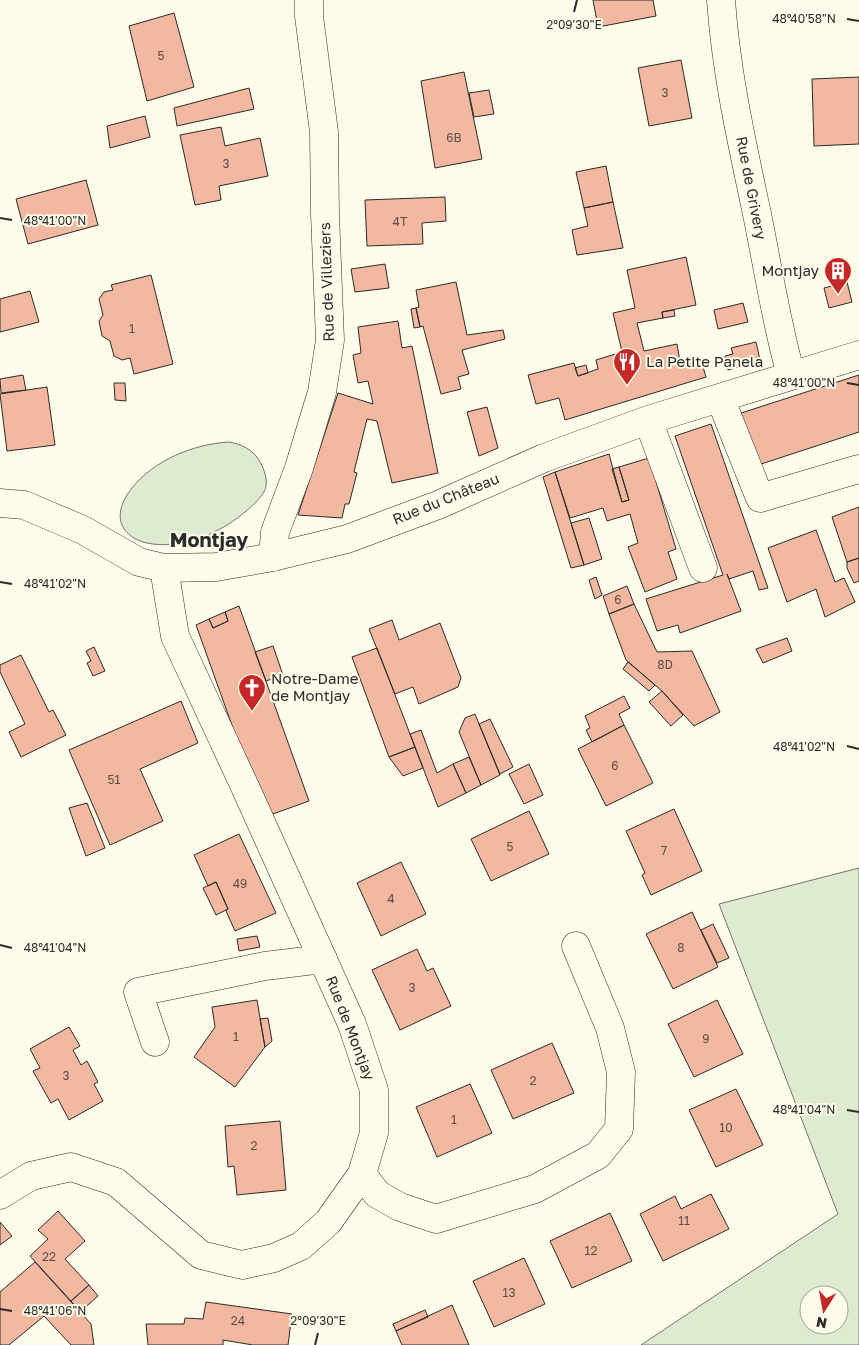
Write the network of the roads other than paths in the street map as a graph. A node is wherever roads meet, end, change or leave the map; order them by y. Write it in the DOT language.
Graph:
graph roads {
  1 [pos="309,0"];
  2 [pos="721,0"];
  3 [pos="859,355"];
  4 [pos="791,375"];
  5 [pos="720,398"];
  6 [pos="648,420"];
  7 [pos="859,469"];
  8 [pos="0,502"];
  9 [pos="273,557"];
  10 [pos="164,568"];
  11 [pos="703,568"];
  12 [pos="576,946"];
  13 [pos="323,959"];
  14 [pos="154,1042"];
  15 [pos="362,1174"];
  16 [pos="0,1195"];
  1 -- 9 [label="street, Rue de Villeziers"];
  2 -- 4 [label="street, Rue de Grivery"];
  3 -- 4 [label="street, Rue du Château"];
  4 -- 5 [label="street, Rue du Château"];
  5 -- 6 [label="street, Rue du Château"];
  5 -- 7 [label="street"];
  6 -- 9 [label="street, Rue du Château"];
  6 -- 11 [label="street"];
  8 -- 10 [label="street, Rue du Château"];
  9 -- 10 [label="street, Rue du Château"];
  10 -- 13 [label="street, Rue de Montjay"];
  12 -- 15 [label="street"];
  13 -- 14 [label="street"];
  13 -- 15 [label="street, Rue de Montjay"];
  15 -- 16 [label="street, Rue de Montjay"];
}
